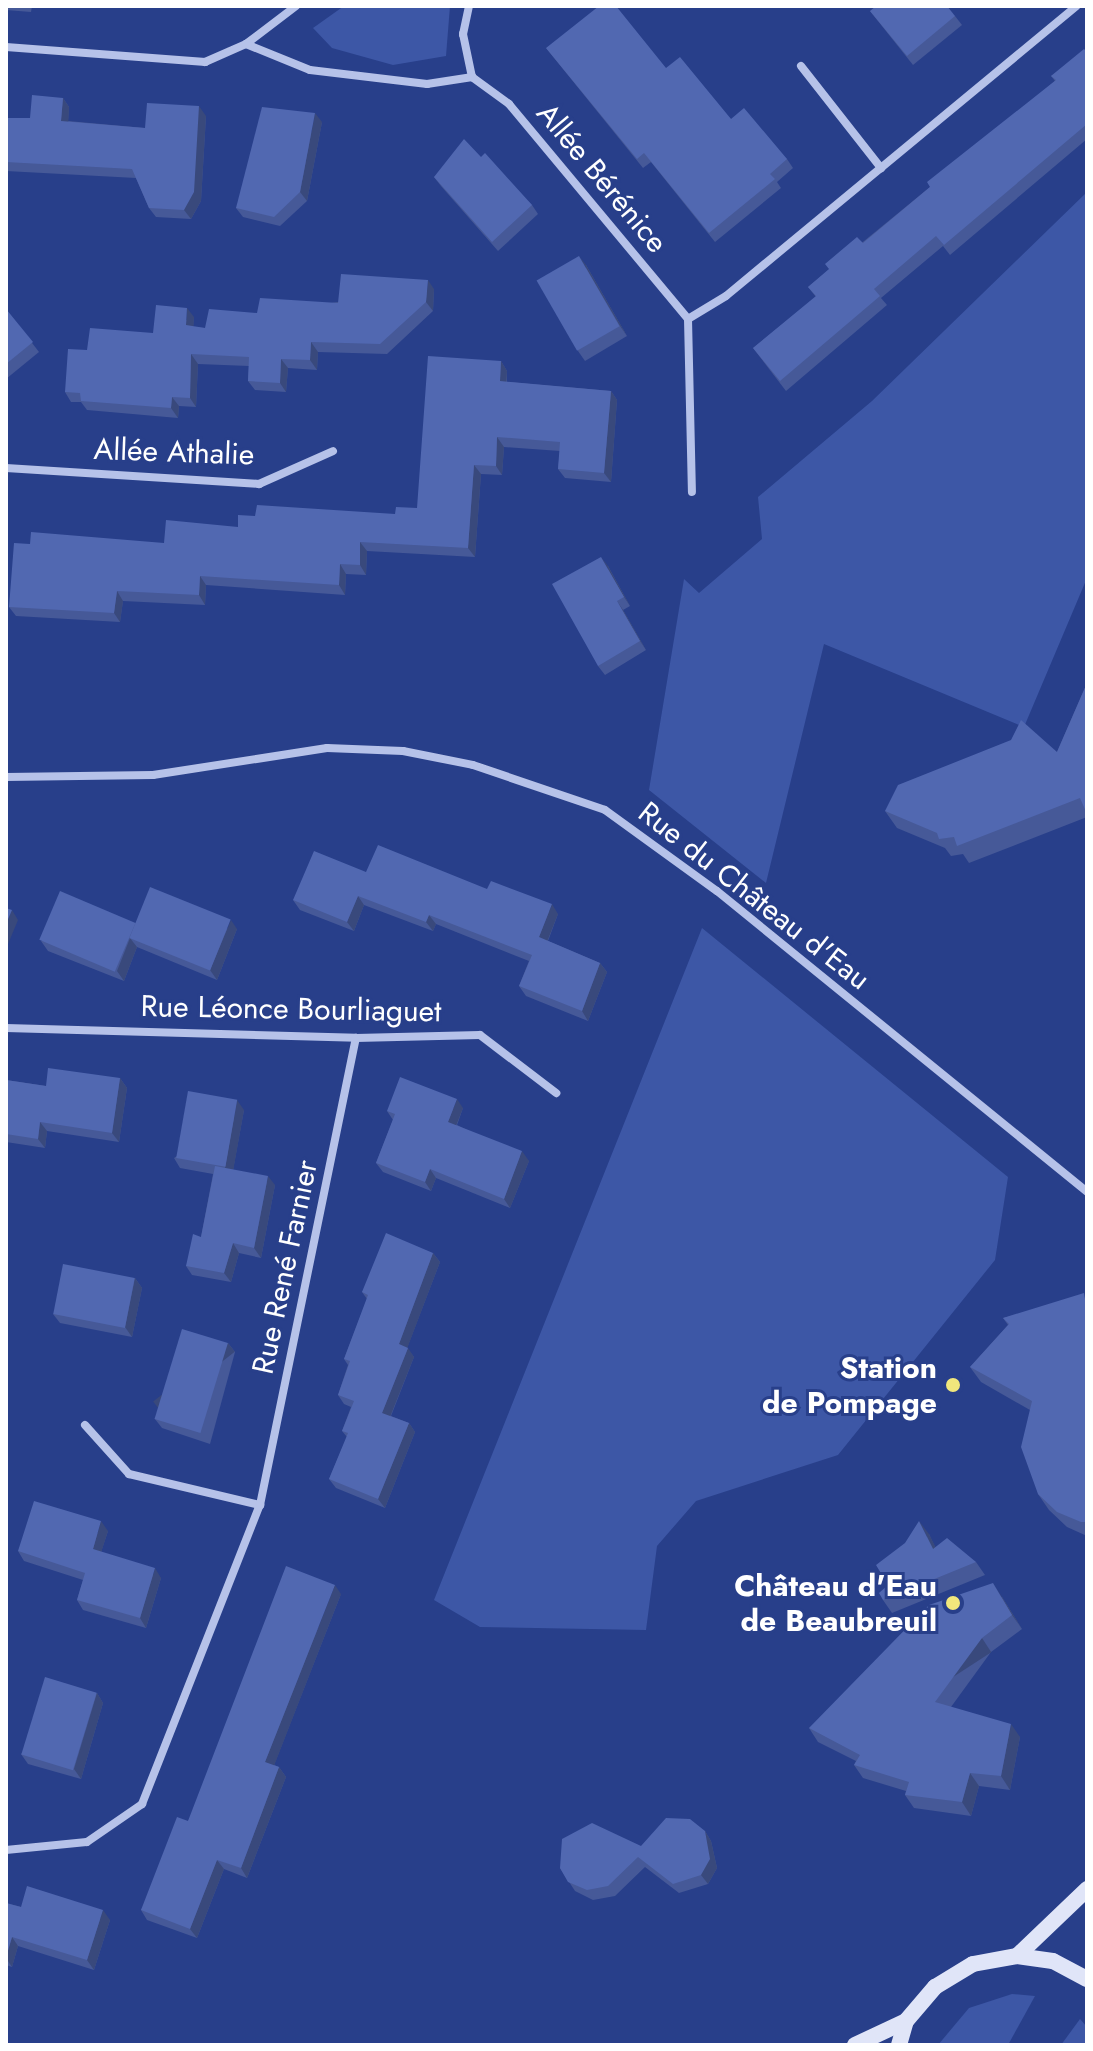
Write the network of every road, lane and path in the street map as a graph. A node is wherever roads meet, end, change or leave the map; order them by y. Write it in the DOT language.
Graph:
graph roads {
  1 [pos="296,6"];
  2 [pos="469,6"];
  3 [pos="1077,6"];
  4 [pos="246,44"];
  5 [pos="6,47"];
  6 [pos="801,66"];
  7 [pos="472,77"];
  8 [pos="881,168"];
  9 [pos="688,319"];
  10 [pos="333,451"];
  11 [pos="6,468"];
  12 [pos="692,492"];
  13 [pos="6,777"];
  14 [pos="6,1028"];
  15 [pos="356,1038"];
  16 [pos="556,1093"];
  17 [pos="1087,1192"];
  18 [pos="85,1425"];
  19 [pos="260,1505"];
  20 [pos="6,1850"];
  21 [pos="1087,1889"];
  22 [pos="1017,1956"];
  23 [pos="1087,1979"];
  24 [pos="906,2021"];
  25 [pos="855,2045"];
  26 [pos="899,2045"];
  1 -- 4 [label="street"];
  2 -- 7 [label="street"];
  3 -- 8 [label="street"];
  4 -- 5 [label="street"];
  4 -- 7 [label="street"];
  6 -- 8 [label="street"];
  7 -- 9 [label="street, Allée Bérénice"];
  8 -- 9 [label="street"];
  9 -- 12 [label="street"];
  10 -- 11 [label="street, Allée Athalie"];
  13 -- 17 [label="street, Rue du Château d'Eau"];
  14 -- 15 [label="street, Rue Léonce Bourliaguet"];
  15 -- 16 [label="street, Rue Léonce Bourliaguet"];
  15 -- 19 [label="street, Rue René Farnier"];
  18 -- 19 [label="street"];
  19 -- 20 [label="street, Rue René Farnier"];
  21 -- 22 [label="main road"];
  22 -- 23 [label="main road"];
  22 -- 24 [label="main road"];
  24 -- 25 [label="main road"];
  24 -- 26 [label="main road"];
}
